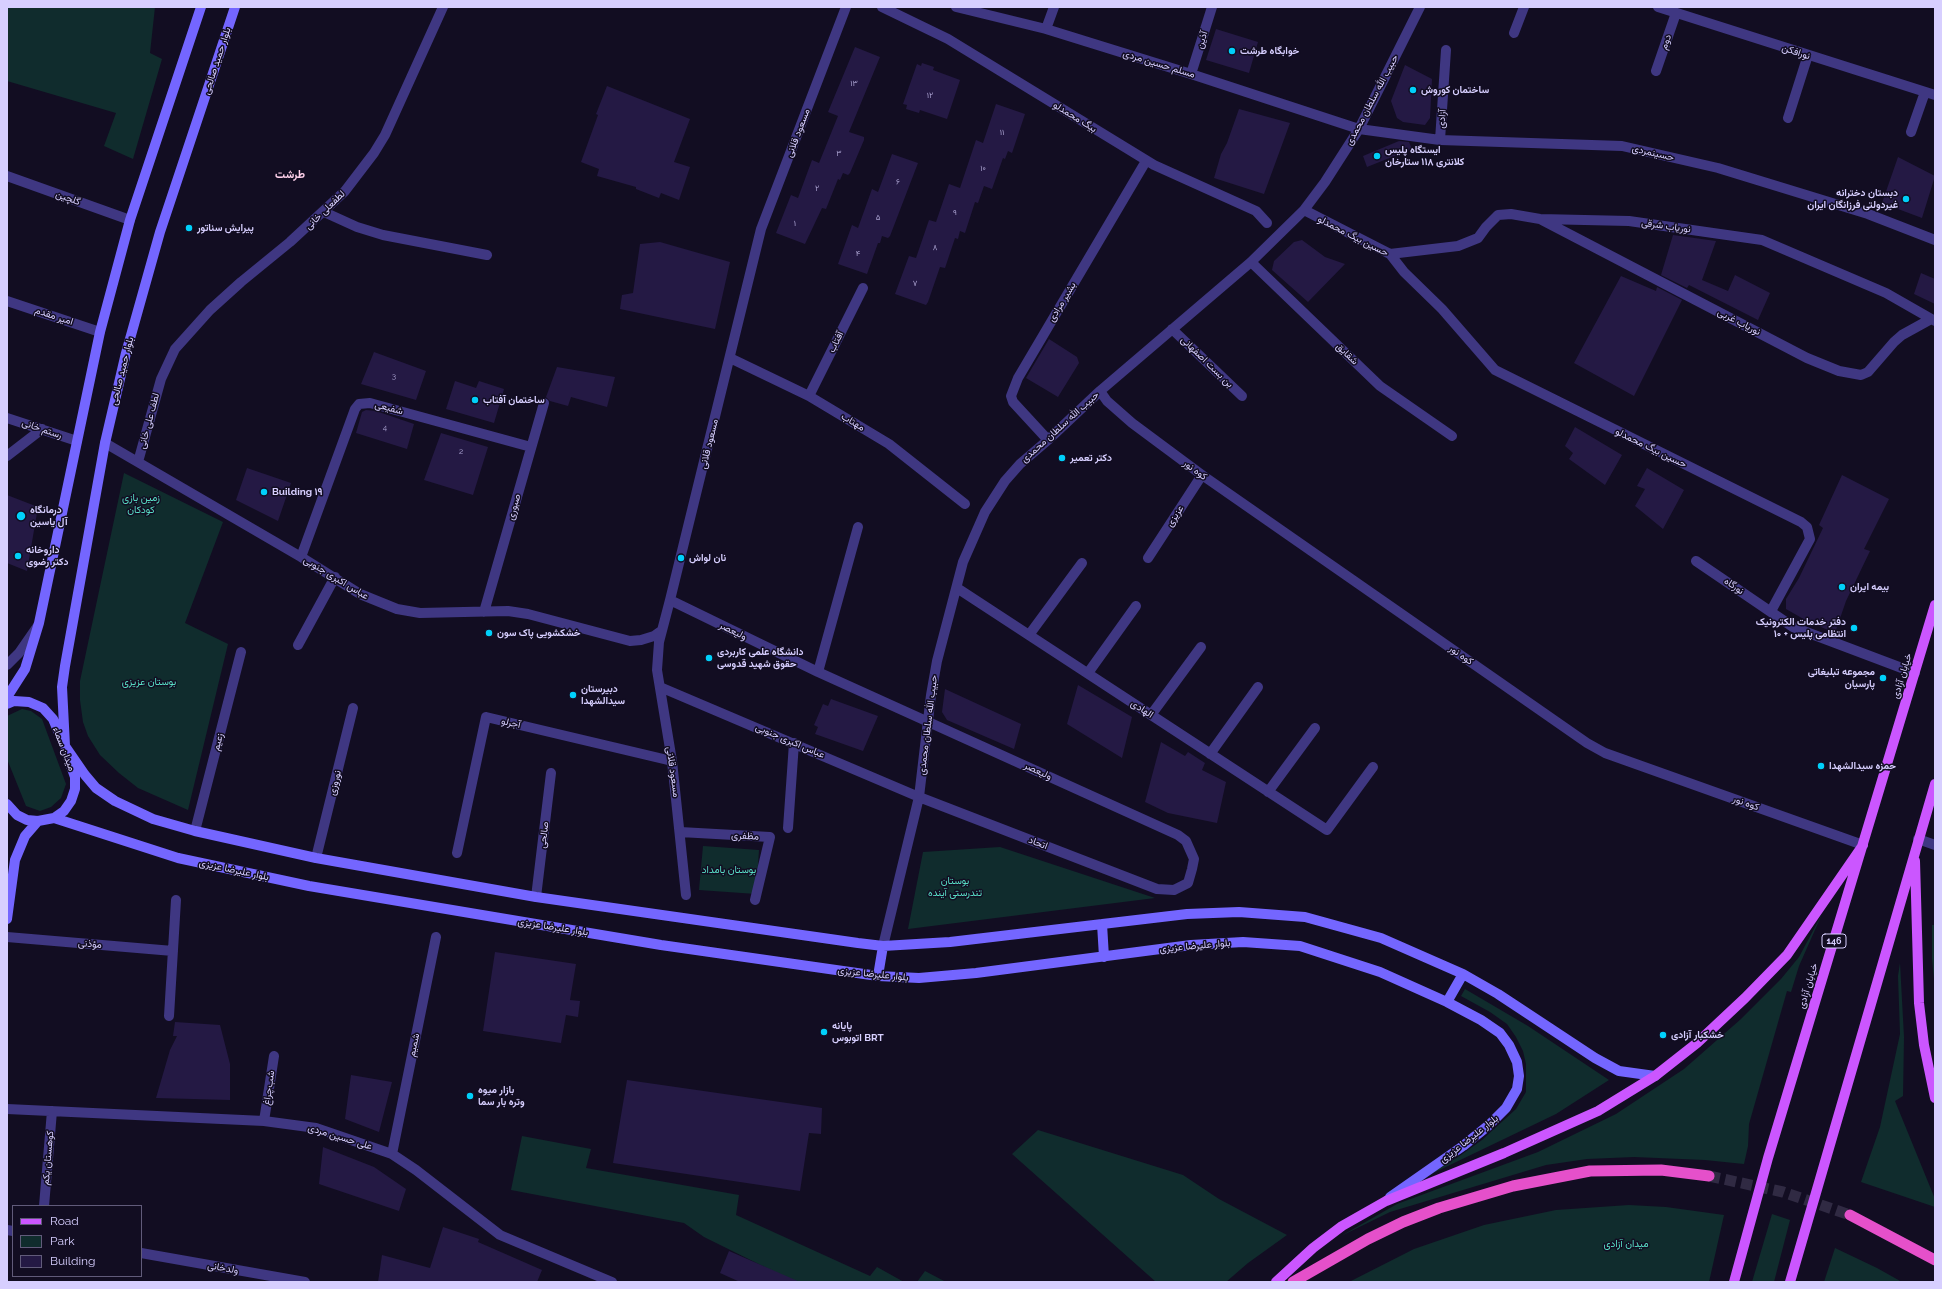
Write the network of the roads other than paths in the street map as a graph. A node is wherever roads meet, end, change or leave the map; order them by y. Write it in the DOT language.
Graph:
graph roads {
  1 [pos="201,7"];
  2 [pos="235,7"];
  3 [pos="443,7"];
  4 [pos="846,7"];
  5 [pos="882,7"];
  6 [pos="956,7"];
  7 [pos="1054,7"];
  8 [pos="1212,7"];
  9 [pos="1420,7"];
  10 [pos="1524,7"];
  11 [pos="1658,7"];
  12 [pos="1676,13"];
  13 [pos="1046,29"];
  14 [pos="1514,33"];
  15 [pos="1446,50"];
  16 [pos="1808,55"];
  17 [pos="1656,71"];
  18 [pos="1191,74"];
  19 [pos="1925,92"];
  20 [pos="1935,95"];
  21 [pos="1788,118"];
  22 [pos="1359,129"];
  23 [pos="1911,132"];
  24 [pos="1440,140"];
  25 [pos="1146,161"];
  26 [pos="7,176"];
  27 [pos="1304,210"];
  28 [pos="324,212"];
  29 [pos="1540,219"];
  30 [pos="130,220"];
  31 [pos="1268,223"];
  32 [pos="1935,240"];
  33 [pos="1390,254"];
  34 [pos="487,255"];
  35 [pos="1250,262"];
  36 [pos="863,288"];
  37 [pos="7,301"];
  38 [pos="1933,320"];
  39 [pos="1172,329"];
  40 [pos="100,332"];
  41 [pos="730,358"];
  42 [pos="161,379"];
  43 [pos="1100,390"];
  44 [pos="809,396"];
  45 [pos="1242,396"];
  46 [pos="544,403"];
  47 [pos="7,418"];
  48 [pos="42,429"];
  49 [pos="1452,436"];
  50 [pos="1048,440"];
  51 [pos="77,441"];
  52 [pos="105,444"];
  53 [pos="531,447"];
  54 [pos="7,456"];
  55 [pos="138,462"];
  56 [pos="1202,475"];
  57 [pos="965,504"];
  58 [pos="858,527"];
  59 [pos="301,557"];
  60 [pos="1148,558"];
  61 [pos="1696,561"];
  62 [pos="1082,563"];
  63 [pos="335,577"];
  64 [pos="957,588"];
  65 [pos="670,600"];
  66 [pos="1935,605"];
  67 [pos="1136,606"];
  68 [pos="1771,611"];
  69 [pos="484,612"];
  70 [pos="39,623"];
  71 [pos="661,631"];
  72 [pos="1029,635"];
  73 [pos="298,645"];
  74 [pos="1201,647"];
  75 [pos="241,652"];
  76 [pos="7,665"];
  77 [pos="818,672"];
  78 [pos="1915,672"];
  79 [pos="1088,673"];
  80 [pos="1258,686"];
  81 [pos="660,687"];
  82 [pos="7,697"];
  83 [pos="7,704"];
  84 [pos="353,708"];
  85 [pos="1151,715"];
  86 [pos="928,720"];
  87 [pos="1315,728"];
  88 [pos="794,743"];
  89 [pos="65,746"];
  90 [pos="1210,754"];
  91 [pos="672,761"];
  92 [pos="1373,767"];
  93 [pos="551,773"];
  94 [pos="1935,784"];
  95 [pos="1268,792"];
  96 [pos="919,797"];
  97 [pos="7,804"];
  98 [pos="54,818"];
  99 [pos="38,822"];
  100 [pos="788,828"];
  101 [pos="195,831"];
  102 [pos="680,832"];
  103 [pos="1918,840"];
  104 [pos="1935,845"];
  105 [pos="1863,846"];
  106 [pos="457,853"];
  107 [pos="1914,853"];
  108 [pos="316,858"];
  109 [pos="1157,889"];
  110 [pos="686,895"];
  111 [pos="536,897"];
  112 [pos="176,900"];
  113 [pos="755,900"];
  114 [pos="7,919"];
  115 [pos="1102,924"];
  116 [pos="7,937"];
  117 [pos="436,937"];
  118 [pos="883,946"];
  119 [pos="173,951"];
  120 [pos="1104,957"];
  121 [pos="1463,974"];
  122 [pos="878,976"];
  123 [pos="1447,1002"];
  124 [pos="169,1016"];
  125 [pos="274,1056"];
  126 [pos="1655,1076"];
  127 [pos="1935,1098"];
  128 [pos="7,1109"];
  129 [pos="52,1111"];
  130 [pos="264,1121"];
  131 [pos="392,1154"];
  132 [pos="1709,1176"];
  133 [pos="1386,1201"];
  134 [pos="44,1205"];
  135 [pos="1850,1215"];
  136 [pos="142,1254"];
  137 [pos="1935,1260"];
  138 [pos="305,1282"];
  139 [pos="612,1282"];
  140 [pos="1276,1282"];
  141 [pos="1294,1282"];
  142 [pos="1734,1282"];
  143 [pos="1790,1282"];
  1 -- 30 [label="main road"];
  2 -- 52 [label="main road, بلوار حمید صالحی"];
  3 -- 28 [label="street, لطفعلی خانی"];
  4 -- 41 [label="street, مسعود قلانی"];
  5 -- 25 [label="street, بیگ محمدلو"];
  6 -- 13 [label="street, مسلم حسین مردی"];
  7 -- 13 [label="street"];
  8 -- 18 [label="street, آذین"];
  9 -- 22 [label="street, حبیب الله سلطان محمدی"];
  10 -- 14 [label="street"];
  11 -- 12 [label="street, نورافکن"];
  12 -- 16 [label="street, نورافکن"];
  12 -- 17 [label="street, دوم"];
  13 -- 18 [label="street, مسلم حسین مردی"];
  15 -- 24 [label="street, آزادی"];
  16 -- 19 [label="street, نورافکن"];
  16 -- 21 [label="street"];
  18 -- 22 [label="street, مسلم حسین مردی"];
  19 -- 20 [label="street, نورافکن"];
  19 -- 23 [label="street"];
  22 -- 24 [label="street, حسینمردی"];
  22 -- 27 [label="street, حبیب الله سلطان محمدی"];
  24 -- 32 [label="street, حسینمردی"];
  25 -- 31 [label="street, بیگ محمدلو"];
  25 -- 50 [label="street, بشیر مرادی"];
  26 -- 30 [label="street, گلچین"];
  27 -- 33 [label="street, حسین بیگ محمدلو"];
  27 -- 35 [label="street, حبیب الله سلطان محمدی"];
  28 -- 34 [label="street"];
  28 -- 42 [label="street, لطفعلی خانی"];
  29 -- 33 [label="street, نوریاب شرقی"];
  29 -- 38 [label="street, نوریاب شرقی"];
  29 -- 38 [label="street, نوریاب غربی"];
  30 -- 40 [label="main road"];
  33 -- 68 [label="street, حسین بیگ محمدلو"];
  35 -- 39 [label="street, حبیب الله سلطان محمدی"];
  35 -- 49 [label="street, شقایق"];
  36 -- 44 [label="street, آفتاب"];
  37 -- 40 [label="street, امیر مقدم"];
  39 -- 43 [label="street, حبیب الله سلطان محمدی"];
  39 -- 45 [label="street, بن بست اصفهانی"];
  40 -- 51 [label="main road"];
  41 -- 44 [label="street, مهتاب"];
  41 -- 65 [label="street, مسعود قلانی"];
  42 -- 55 [label="street, لطف علی خانی"];
  43 -- 50 [label="street, حبیب الله سلطان محمدی"];
  43 -- 56 [label="street, کوه نور"];
  44 -- 57 [label="street, مهتاب"];
  46 -- 53 [label="street, صبوری"];
  47 -- 48 [label="street, رستم خانی"];
  48 -- 51 [label="street, رستم خانی"];
  48 -- 54 [label="street"];
  50 -- 64 [label="street, حبیب الله سلطان محمدی"];
  51 -- 70 [label="main road"];
  52 -- 55 [label="street, عباس اکبری جنوبی"];
  52 -- 89 [label="main road, بلوار حمید صالحی"];
  53 -- 59 [label="street, شفیعی"];
  53 -- 69 [label="street, صبوری"];
  55 -- 59 [label="street, عباس اکبری جنوبی"];
  56 -- 60 [label="street, عزیزی"];
  56 -- 105 [label="street, کوه نور"];
  58 -- 77 [label="street"];
  59 -- 63 [label="street, عباس اکبری جنوبی"];
  61 -- 68 [label="street, نورگاه"];
  62 -- 72 [label="street"];
  63 -- 69 [label="street, عباس اکبری جنوبی"];
  63 -- 73 [label="street"];
  64 -- 72 [label="street, الهادی"];
  64 -- 86 [label="street, حبیب الله سلطان محمدی"];
  65 -- 71 [label="street, مسعود قلانی"];
  65 -- 77 [label="street, ولیعصر"];
  66 -- 78 [label="main road, خیابان آزادی / 146"];
  67 -- 79 [label="street"];
  68 -- 78 [label="street"];
  69 -- 71 [label="street, عباس اکبری جنوبی"];
  70 -- 76 [label="street"];
  70 -- 82 [label="main road"];
  71 -- 81 [label="street, مسعود قلانی"];
  72 -- 79 [label="street, الهادی"];
  74 -- 85 [label="street"];
  75 -- 101 [label="street, زعیم"];
  77 -- 86 [label="street, ولیعصر"];
  78 -- 105 [label="main road, خیابان آزادی / 146"];
  79 -- 85 [label="street, الهادی"];
  80 -- 90 [label="street"];
  81 -- 88 [label="street, عباس اکبری جنوبی"];
  81 -- 91 [label="street, مسعود قلانی"];
  83 -- 89 [label="main road, میدان سماء"];
  84 -- 108 [label="street, نوروزی"];
  85 -- 90 [label="street, الهادی"];
  86 -- 96 [label="street, حبیب الله سلطان محمدی"];
  86 -- 109 [label="street, ولیعصر"];
  87 -- 95 [label="street"];
  88 -- 96 [label="street, عباس اکبری جنوبی"];
  88 -- 100 [label="street"];
  89 -- 98 [label="main road, میدان سماء"];
  89 -- 101 [label="main road"];
  90 -- 95 [label="street, الهادی"];
  91 -- 102 [label="street, مسعود قلانی"];
  91 -- 106 [label="street, آجرلو"];
  92 -- 95 [label="street, الهادی"];
  93 -- 111 [label="street, صالحی"];
  94 -- 103 [label="main road"];
  96 -- 109 [label="street, اتحاد"];
  96 -- 118 [label="street, حبیب الله سلطان محمدی"];
  97 -- 99 [label="main road"];
  98 -- 99 [label="main road, میدان سماء"];
  98 -- 122 [label="main road, بلوار علیرضا عزیزی"];
  99 -- 114 [label="main road"];
  101 -- 108 [label="main road"];
  102 -- 110 [label="street, مسعود قلانی"];
  102 -- 113 [label="street, مظفری"];
  103 -- 104 [label="street"];
  103 -- 107 [label="main road"];
  105 -- 126 [label="main road"];
  105 -- 142 [label="main road, خیابان آزادی / 146"];
  107 -- 127 [label="main road"];
  107 -- 143 [label="main road"];
  108 -- 111 [label="main road"];
  111 -- 118 [label="main road"];
  112 -- 119 [label="street"];
  115 -- 118 [label="main road"];
  115 -- 120 [label="main road"];
  115 -- 121 [label="main road"];
  116 -- 119 [label="street, مؤذنی"];
  117 -- 131 [label="street, شمیم"];
  118 -- 122 [label="main road"];
  119 -- 124 [label="street"];
  120 -- 122 [label="main road, بلوار علیرضا عزیزی"];
  120 -- 123 [label="main road, بلوار علیرضا عزیزی"];
  121 -- 123 [label="main road"];
  121 -- 126 [label="main road"];
  123 -- 133 [label="main road, بلوار علیرضا عزیزی"];
  125 -- 130 [label="street, شب‌چراغ"];
  126 -- 133 [label="main road"];
  128 -- 129 [label="street, علی حسین مردی"];
  129 -- 130 [label="street, علی حسین مردی"];
  129 -- 134 [label="street, کوهستان یکم"];
  130 -- 131 [label="street, علی حسین مردی"];
  131 -- 139 [label="street, علی حسین مردی"];
  132 -- 141 [label="highway"];
  133 -- 140 [label="main road"];
  135 -- 137 [label="highway"];
  136 -- 138 [label="street, ولدخانی"];
}
